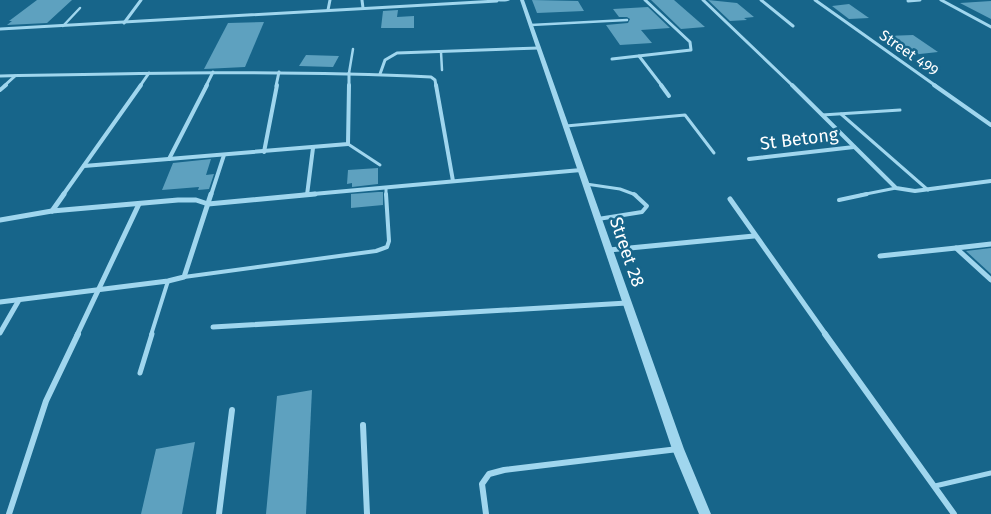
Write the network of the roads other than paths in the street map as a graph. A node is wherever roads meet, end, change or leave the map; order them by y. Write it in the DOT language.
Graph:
graph roads {
  1 [pos="141,0"];
  2 [pos="330,0"];
  3 [pos="362,0"];
  4 [pos="497,0"];
  5 [pos="508,0"];
  6 [pos="522,0"];
  7 [pos="645,0"];
  8 [pos="703,0"];
  9 [pos="760,0"];
  10 [pos="815,0"];
  11 [pos="920,0"];
  12 [pos="941,0"];
  13 [pos="908,1"];
  14 [pos="80,8"];
  15 [pos="362,8"];
  16 [pos="328,10"];
  17 [pos="627,20"];
  18 [pos="124,23"];
  19 [pos="531,25"];
  20 [pos="63,26"];
  21 [pos="793,26"];
  22 [pos="991,27"];
  23 [pos="0,29"];
  24 [pos="539,48"];
  25 [pos="353,49"];
  26 [pos="442,52"];
  27 [pos="639,56"];
  28 [pos="612,59"];
  29 [pos="442,70"];
  30 [pos="213,72"];
  31 [pos="279,72"];
  32 [pos="149,73"];
  33 [pos="349,73"];
  34 [pos="380,74"];
  35 [pos="0,76"];
  36 [pos="15,76"];
  37 [pos="0,90"];
  38 [pos="669,96"];
  39 [pos="900,110"];
  40 [pos="841,114"];
  41 [pos="822,115"];
  42 [pos="991,125"];
  43 [pos="566,126"];
  44 [pos="348,144"];
  45 [pos="854,146"];
  46 [pos="313,148"];
  47 [pos="264,152"];
  48 [pos="714,153"];
  49 [pos="224,155"];
  50 [pos="169,159"];
  51 [pos="748,159"];
  52 [pos="380,165"];
  53 [pos="84,166"];
  54 [pos="581,170"];
  55 [pos="453,181"];
  56 [pos="991,181"];
  57 [pos="586,184"];
  58 [pos="386,188"];
  59 [pos="896,188"];
  60 [pos="928,190"];
  61 [pos="306,196"];
  62 [pos="730,199"];
  63 [pos="839,200"];
  64 [pos="139,204"];
  65 [pos="208,204"];
  66 [pos="52,211"];
  67 [pos="598,219"];
  68 [pos="0,220"];
  69 [pos="754,236"];
  70 [pos="991,244"];
  71 [pos="956,248"];
  72 [pos="609,250"];
  73 [pos="880,256"];
  74 [pos="184,277"];
  75 [pos="991,280"];
  76 [pos="168,281"];
  77 [pos="100,289"];
  78 [pos="19,300"];
  79 [pos="0,302"];
  80 [pos="627,303"];
  81 [pos="214,328"];
  82 [pos="0,333"];
  83 [pos="140,373"];
  84 [pos="232,410"];
  85 [pos="363,425"];
  86 [pos="678,449"];
  87 [pos="991,473"];
  88 [pos="935,486"];
  89 [pos="9,514"];
  90 [pos="219,514"];
  91 [pos="366,514"];
  92 [pos="486,514"];
  93 [pos="705,514"];
  94 [pos="954,514"];
  1 -- 18 [label="street"];
  2 -- 16 [label="street"];
  3 -- 15 [label="street"];
  4 -- 5 [label="street"];
  4 -- 15 [label="street"];
  6 -- 19 [label="street, Street 28"];
  7 -- 27 [label="street"];
  8 -- 41 [label="street"];
  9 -- 21 [label="street"];
  10 -- 42 [label="street, Street 499"];
  11 -- 13 [label="street"];
  12 -- 22 [label="street"];
  14 -- 20 [label="lane"];
  15 -- 16 [label="street"];
  16 -- 18 [label="street"];
  17 -- 19 [label="lane"];
  18 -- 20 [label="street"];
  19 -- 24 [label="street, Street 28"];
  20 -- 23 [label="street"];
  24 -- 26 [label="street"];
  24 -- 43 [label="street, Street 28"];
  25 -- 33 [label="lane"];
  26 -- 29 [label="lane"];
  26 -- 34 [label="street"];
  27 -- 28 [label="street"];
  27 -- 38 [label="street"];
  30 -- 31 [label="street"];
  30 -- 32 [label="street"];
  30 -- 50 [label="street"];
  31 -- 33 [label="street"];
  31 -- 47 [label="street"];
  32 -- 36 [label="street"];
  32 -- 53 [label="street"];
  33 -- 34 [label="street"];
  33 -- 44 [label="street"];
  34 -- 55 [label="street"];
  35 -- 36 [label="street"];
  36 -- 37 [label="street"];
  39 -- 40 [label="lane"];
  40 -- 41 [label="lane"];
  40 -- 60 [label="lane"];
  41 -- 45 [label="street"];
  43 -- 48 [label="lane"];
  43 -- 54 [label="street, Street 28"];
  44 -- 46 [label="street"];
  44 -- 52 [label="lane"];
  45 -- 51 [label="street, St Betong"];
  45 -- 59 [label="street"];
  46 -- 47 [label="street"];
  46 -- 61 [label="street"];
  47 -- 49 [label="street"];
  49 -- 50 [label="street"];
  49 -- 65 [label="street"];
  50 -- 53 [label="street"];
  53 -- 66 [label="street"];
  54 -- 55 [label="street"];
  54 -- 57 [label="street, Street 28"];
  55 -- 58 [label="street"];
  56 -- 60 [label="street"];
  57 -- 67 [label="street, Street 28"];
  57 -- 67 [label="lane"];
  58 -- 61 [label="street"];
  58 -- 74 [label="lane"];
  59 -- 60 [label="street"];
  59 -- 63 [label="lane"];
  61 -- 65 [label="street"];
  62 -- 69 [label="street"];
  64 -- 65 [label="street"];
  64 -- 66 [label="street"];
  64 -- 77 [label="street"];
  65 -- 74 [label="street"];
  66 -- 68 [label="street"];
  67 -- 72 [label="street, Street 28"];
  69 -- 72 [label="street"];
  69 -- 88 [label="street"];
  70 -- 71 [label="street"];
  71 -- 73 [label="street"];
  71 -- 75 [label="street"];
  72 -- 80 [label="street, Street 28"];
  74 -- 76 [label="street"];
  76 -- 77 [label="street"];
  76 -- 83 [label="lane"];
  77 -- 78 [label="street"];
  77 -- 89 [label="street"];
  78 -- 79 [label="street"];
  78 -- 82 [label="street"];
  80 -- 81 [label="street"];
  80 -- 86 [label="street, Street 28"];
  84 -- 90 [label="street"];
  85 -- 91 [label="street"];
  86 -- 92 [label="street"];
  86 -- 93 [label="street, Street 28"];
  87 -- 88 [label="lane"];
  88 -- 94 [label="street"];
}
